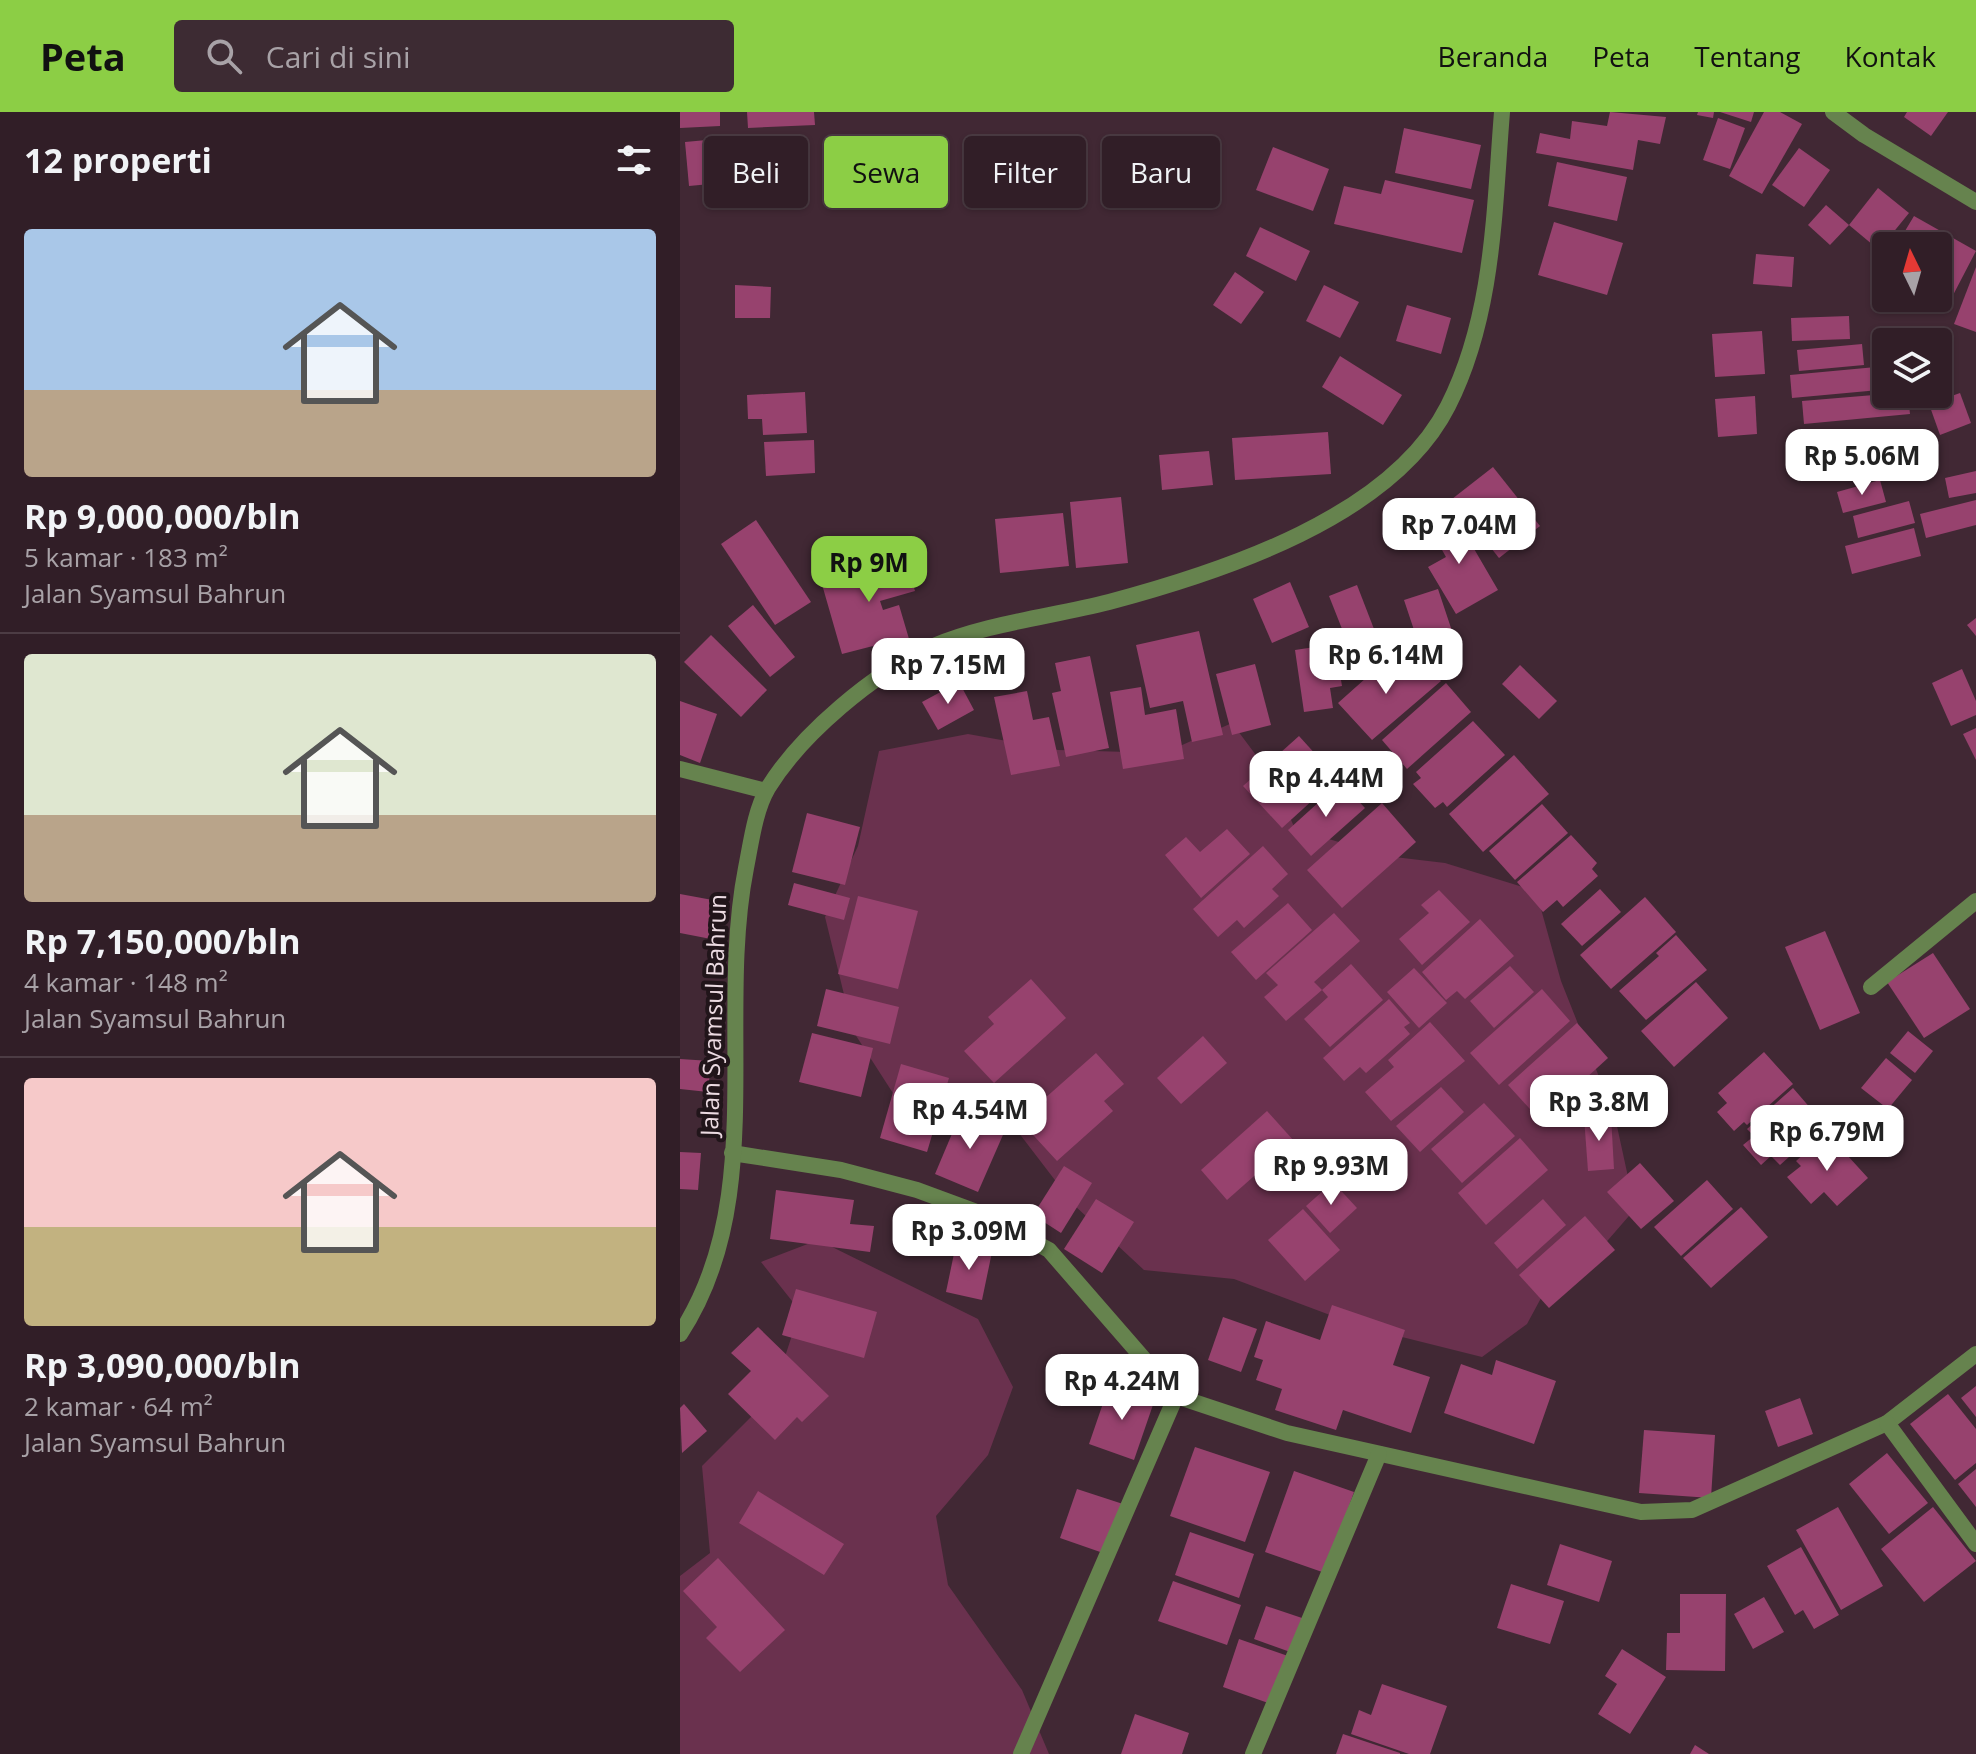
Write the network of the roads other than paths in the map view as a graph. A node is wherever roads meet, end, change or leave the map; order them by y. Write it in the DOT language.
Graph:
graph roads {
  1 [pos="1502,112"];
  2 [pos="1833,112"];
  3 [pos="1976,202"];
  4 [pos="680,769"];
  5 [pos="766,791"];
  6 [pos="1976,901"];
  7 [pos="1871,987"];
  8 [pos="732,1153"];
  9 [pos="680,1334"];
  10 [pos="1976,1354"];
  11 [pos="1176,1396"];
  12 [pos="1887,1423"];
  13 [pos="1379,1454"];
  14 [pos="1976,1544"];
  15 [pos="1021,1754"];
  16 [pos="1253,1754"];
  1 -- 5 [label="street, Jalan Syamsul Bahrun"];
  2 -- 3 [label="street"];
  4 -- 5 [label="street"];
  5 -- 8 [label="street, Jalan Syamsul Bahrun"];
  6 -- 7 [label="street"];
  8 -- 9 [label="street, Jalan Syamsul Bahrun"];
  8 -- 11 [label="street"];
  10 -- 12 [label="street"];
  11 -- 13 [label="street"];
  11 -- 15 [label="street"];
  12 -- 13 [label="street"];
  12 -- 14 [label="street"];
  13 -- 16 [label="street"];
}
